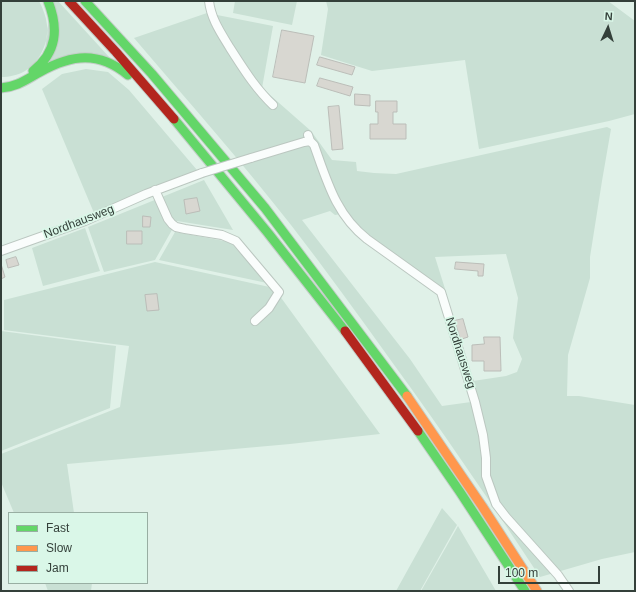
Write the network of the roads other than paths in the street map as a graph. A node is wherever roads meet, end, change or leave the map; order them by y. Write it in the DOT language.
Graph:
graph roads {
  1 [pos="48,1"];
  2 [pos="69,1"];
  3 [pos="85,1"];
  4 [pos="209,1"];
  5 [pos="21,83"];
  6 [pos="1,88"];
  7 [pos="273,105"];
  8 [pos="164,107"];
  9 [pos="155,190"];
  10 [pos="1,251"];
  11 [pos="255,321"];
  12 [pos="524,591"];
  13 [pos="537,591"];
  14 [pos="569,591"];
  1 -- 5 [label="highway"];
  2 -- 8 [label="highway"];
  3 -- 13 [label="highway"];
  4 -- 7 [label="street"];
  5 -- 6 [label="highway"];
  5 -- 8 [label="highway"];
  8 -- 12 [label="highway"];
  9 -- 10 [label="street, Nordhausweg"];
  9 -- 11 [label="street"];
  9 -- 14 [label="street, Nordhausweg, bridge"];
}
